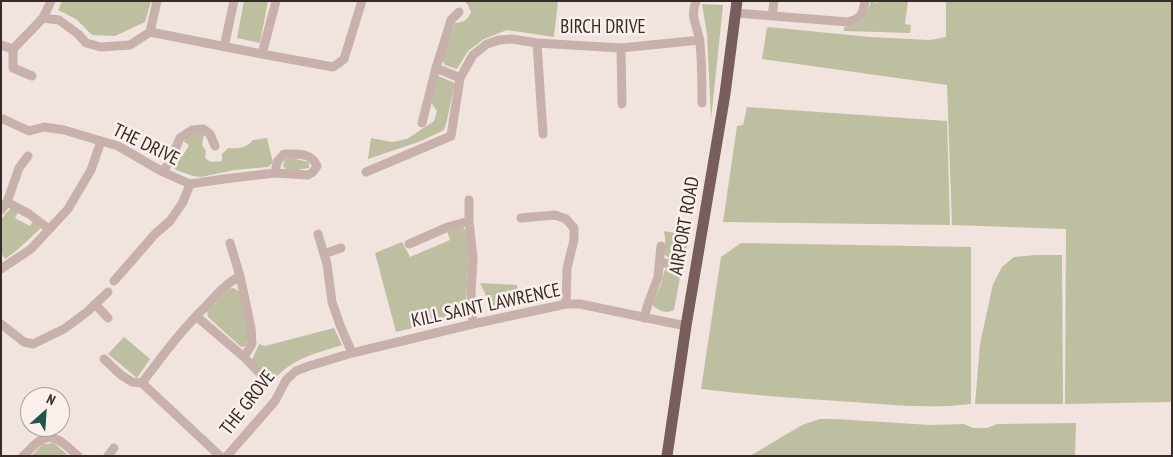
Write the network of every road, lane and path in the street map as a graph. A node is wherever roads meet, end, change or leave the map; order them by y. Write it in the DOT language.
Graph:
graph roads {
  1 [pos="51,1"];
  2 [pos="157,1"];
  3 [pos="234,1"];
  4 [pos="276,1"];
  5 [pos="362,1"];
  6 [pos="696,1"];
  7 [pos="774,1"];
  8 [pos="865,1"];
  9 [pos="737,7"];
  10 [pos="459,12"];
  11 [pos="772,16"];
  12 [pos="43,18"];
  13 [pos="150,32"];
  14 [pos="700,40"];
  15 [pos="537,43"];
  16 [pos="1,45"];
  17 [pos="224,47"];
  18 [pos="621,48"];
  19 [pos="13,49"];
  20 [pos="262,54"];
  21 [pos="436,68"];
  22 [pos="32,76"];
  23 [pos="460,78"];
  24 [pos="702,103"];
  25 [pos="622,104"];
  26 [pos="1,118"];
  27 [pos="422,123"];
  28 [pos="543,134"];
  29 [pos="101,141"];
  30 [pos="215,146"];
  31 [pos="28,156"];
  32 [pos="163,172"];
  33 [pos="366,172"];
  34 [pos="275,173"];
  35 [pos="190,184"];
  36 [pos="469,200"];
  37 [pos="7,202"];
  38 [pos="1,210"];
  39 [pos="521,218"];
  40 [pos="469,221"];
  41 [pos="49,228"];
  42 [pos="318,234"];
  43 [pos="230,243"];
  44 [pos="409,244"];
  45 [pos="661,246"];
  46 [pos="341,248"];
  47 [pos="324,254"];
  48 [pos="660,262"];
  49 [pos="676,266"];
  50 [pos="1,269"];
  51 [pos="240,276"];
  52 [pos="114,281"];
  53 [pos="108,292"];
  54 [pos="566,304"];
  55 [pos="96,305"];
  56 [pos="196,316"];
  57 [pos="108,318"];
  58 [pos="644,318"];
  59 [pos="1,324"];
  60 [pos="473,324"];
  61 [pos="686,326"];
  62 [pos="352,353"];
  63 [pos="244,357"];
  64 [pos="104,360"];
  65 [pos="296,371"];
  66 [pos="266,381"];
  67 [pos="142,383"];
  68 [pos="114,448"];
  69 [pos="23,456"];
  70 [pos="78,456"];
  71 [pos="108,456"];
  72 [pos="220,456"];
  73 [pos="227,456"];
  74 [pos="667,456"];
  1 -- 12 [label="street"];
  2 -- 13 [label="street"];
  3 -- 17 [label="street"];
  4 -- 20 [label="street"];
  5 -- 20 [label="street"];
  6 -- 14 [label="street"];
  7 -- 11 [label="street"];
  8 -- 11 [label="street"];
  9 -- 11 [label="street"];
  9 -- 61 [label="main road, AIRPORT ROAD"];
  10 -- 21 [label="street"];
  12 -- 13 [label="street"];
  12 -- 19 [label="street"];
  13 -- 17 [label="street"];
  14 -- 18 [label="street, BIRCH DRIVE"];
  14 -- 24 [label="street"];
  15 -- 18 [label="street, BIRCH DRIVE"];
  15 -- 23 [label="street, BIRCH DRIVE"];
  15 -- 28 [label="street"];
  16 -- 19 [label="street"];
  17 -- 20 [label="street"];
  18 -- 25 [label="street"];
  19 -- 22 [label="street"];
  21 -- 23 [label="street"];
  21 -- 27 [label="street"];
  23 -- 33 [label="street"];
  26 -- 29 [label="street, THE DRIVE"];
  29 -- 32 [label="street, THE DRIVE"];
  29 -- 41 [label="street"];
  30 -- 32 [label="street"];
  31 -- 37 [label="street"];
  32 -- 35 [label="street, THE DRIVE"];
  34 -- 35 [label="street"];
  35 -- 52 [label="street"];
  36 -- 40 [label="street"];
  37 -- 38 [label="street"];
  37 -- 41 [label="street"];
  39 -- 54 [label="street"];
  40 -- 44 [label="street"];
  40 -- 60 [label="street"];
  41 -- 50 [label="street"];
  42 -- 47 [label="street"];
  43 -- 51 [label="street, THE GROVE"];
  45 -- 48 [label="street"];
  46 -- 47 [label="street"];
  47 -- 62 [label="street"];
  48 -- 49 [label="street"];
  48 -- 58 [label="street"];
  51 -- 56 [label="street"];
  51 -- 63 [label="street, THE GROVE"];
  53 -- 55 [label="street"];
  54 -- 58 [label="street, KILL SAINT LAWRENCE"];
  54 -- 60 [label="street, KILL SAINT LAWRENCE"];
  55 -- 57 [label="street"];
  55 -- 59 [label="street"];
  56 -- 63 [label="street, THE GROVE"];
  56 -- 67 [label="street"];
  58 -- 61 [label="street, KILL SAINT LAWRENCE"];
  60 -- 62 [label="street, KILL SAINT LAWRENCE"];
  61 -- 74 [label="main road, AIRPORT ROAD"];
  62 -- 65 [label="street, KILL SAINT LAWRENCE"];
  63 -- 66 [label="street, THE GROVE"];
  64 -- 67 [label="street, THE GROVE"];
  65 -- 73 [label="street, THE GROVE"];
  67 -- 72 [label="street, THE GROVE"];
  68 -- 71 [label="street"];
  69 -- 70 [label="street"];
}
